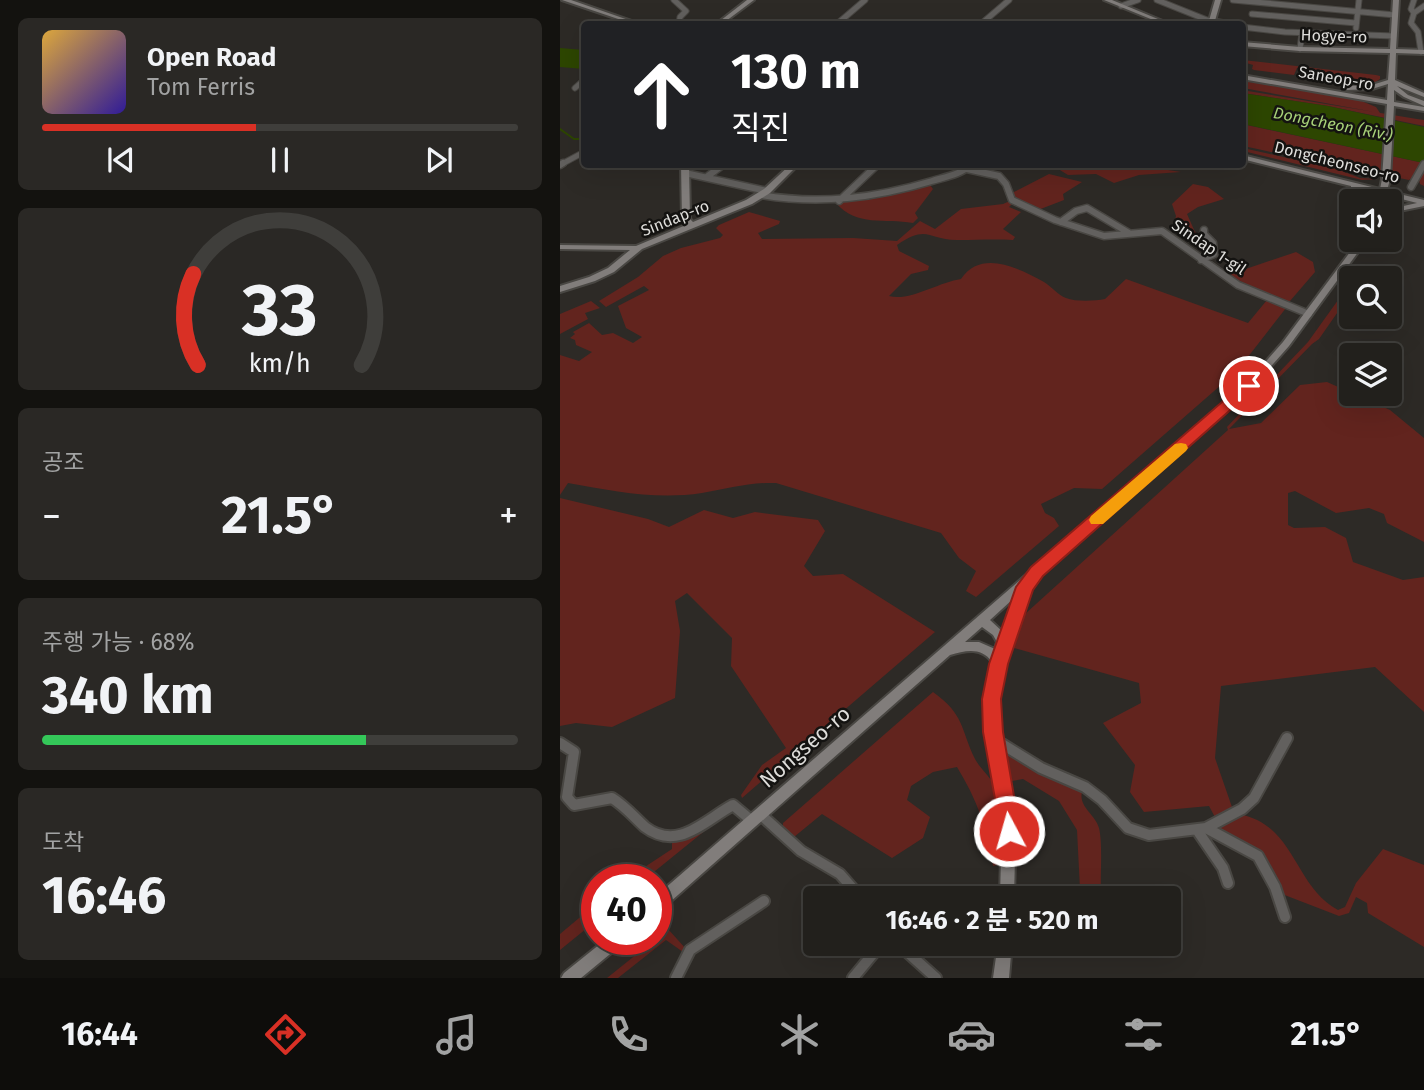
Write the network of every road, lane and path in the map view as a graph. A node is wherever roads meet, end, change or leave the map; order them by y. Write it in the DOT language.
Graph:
graph roads {
  1 [pos="565,0"];
  2 [pos="674,0"];
  3 [pos="751,0"];
  4 [pos="865,0"];
  5 [pos="1009,0"];
  6 [pos="1107,0"];
  7 [pos="1138,0"];
  8 [pos="1157,0"];
  9 [pos="1182,0"];
  10 [pos="1218,0"];
  11 [pos="1233,0"];
  12 [pos="1359,0"];
  13 [pos="1396,0"];
  14 [pos="1414,0"];
  15 [pos="1255,1"];
  16 [pos="560,3"];
  17 [pos="1121,6"];
  18 [pos="1424,6"];
  19 [pos="1176,7"];
  20 [pos="1358,11"];
  21 [pos="1252,13"];
  22 [pos="1414,13"];
  23 [pos="1395,15"];
  24 [pos="611,21"];
  25 [pos="628,21"];
  26 [pos="681,21"];
  27 [pos="723,21"];
  28 [pos="840,21"];
  29 [pos="984,21"];
  30 [pos="1159,21"];
  31 [pos="1210,21"];
  32 [pos="1212,21"];
  33 [pos="1356,23"];
  34 [pos="1246,28"];
  35 [pos="1249,28"];
  36 [pos="1303,33"];
  37 [pos="1355,35"];
  38 [pos="1394,36"];
  39 [pos="1246,44"];
  40 [pos="1300,49"];
  41 [pos="1394,52"];
  42 [pos="1422,52"];
  43 [pos="1246,76"];
  44 [pos="1246,76"];
  45 [pos="1392,83"];
  46 [pos="1344,88"];
  47 [pos="1424,95"];
  48 [pos="1358,96"];
  49 [pos="1390,99"];
  50 [pos="1422,106"];
  51 [pos="1388,113"];
  52 [pos="581,154"];
  53 [pos="1246,157"];
  54 [pos="1246,157"];
  55 [pos="1424,164"];
  56 [pos="560,165"];
  57 [pos="719,168"];
  58 [pos="792,168"];
  59 [pos="874,168"];
  60 [pos="967,168"];
  61 [pos="973,168"];
  62 [pos="685,169"];
  63 [pos="708,176"];
  64 [pos="1342,182"];
  65 [pos="1385,186"];
  66 [pos="1355,189"];
  67 [pos="1384,189"];
  68 [pos="1412,191"];
  69 [pos="764,193"];
  70 [pos="839,201"];
  71 [pos="1424,201"];
  72 [pos="1402,207"];
  73 [pos="1061,222"];
  74 [pos="692,226"];
  75 [pos="1204,230"];
  76 [pos="1129,233"];
  77 [pos="560,247"];
  78 [pos="639,247"];
  79 [pos="613,249"];
  80 [pos="1354,252"];
  81 [pos="1201,260"];
  82 [pos="622,261"];
  83 [pos="560,289"];
  84 [pos="1309,314"];
  85 [pos="1037,572"];
  86 [pos="982,620"];
  87 [pos="941,656"];
  88 [pos="999,664"];
  89 [pos="1287,738"];
  90 [pos="560,743"];
  91 [pos="996,744"];
  92 [pos="756,818"];
  93 [pos="1202,829"];
  94 [pos="1228,883"];
  95 [pos="850,886"];
  96 [pos="1007,886"];
  97 [pos="672,891"];
  98 [pos="764,901"];
  99 [pos="1285,916"];
  100 [pos="597,955"];
  101 [pos="871,956"];
  102 [pos="911,956"];
  103 [pos="1000,956"];
  104 [pos="569,978"];
  105 [pos="676,978"];
  106 [pos="853,978"];
  107 [pos="936,978"];
  108 [pos="1001,978"];
  1 -- 25 [label="street"];
  2 -- 26 [label="street"];
  3 -- 27 [label="street"];
  4 -- 28 [label="street"];
  5 -- 29 [label="street"];
  6 -- 17 [label="street"];
  7 -- 17 [label="street"];
  8 -- 19 [label="street"];
  9 -- 19 [label="street"];
  10 -- 32 [label="street"];
  11 -- 15 [label="street"];
  12 -- 20 [label="street"];
  13 -- 23 [label="street"];
  14 -- 22 [label="street"];
  15 -- 20 [label="street"];
  15 -- 21 [label="street"];
  16 -- 24 [label="street"];
  17 -- 30 [label="street"];
  18 -- 22 [label="street"];
  19 -- 31 [label="street"];
  20 -- 23 [label="street"];
  20 -- 33 [label="street"];
  21 -- 33 [label="street"];
  21 -- 35 [label="street"];
  22 -- 42 [label="street"];
  23 -- 38 [label="street"];
  33 -- 37 [label="street"];
  34 -- 35 [label="street"];
  35 -- 36 [label="street"];
  36 -- 37 [label="street"];
  36 -- 40 [label="street"];
  37 -- 38 [label="street"];
  38 -- 41 [label="street"];
  39 -- 40 [label="street, Hogye-ro"];
  40 -- 41 [label="street, Hogye-ro"];
  41 -- 42 [label="street, Hogye-ro"];
  41 -- 45 [label="street"];
  43 -- 46 [label="street, Saneop-ro"];
  44 -- 48 [label="street, Saneop-ro"];
  45 -- 46 [label="street"];
  45 -- 47 [label="street"];
  45 -- 49 [label="street"];
  45 -- 50 [label="street"];
  46 -- 49 [label="street, Saneop-ro"];
  48 -- 49 [label="street, Saneop-ro"];
  48 -- 51 [label="street"];
  49 -- 50 [label="street, Saneop-ro"];
  49 -- 51 [label="street"];
  50 -- 51 [label="street"];
  51 -- 65 [label="street"];
  52 -- 56 [label="street"];
  53 -- 65 [label="street, Dongcheonseo-ro"];
  54 -- 64 [label="street, Dongcheonseo-ro"];
  55 -- 68 [label="street"];
  57 -- 63 [label="street"];
  58 -- 69 [label="street, Sindap-ro"];
  59 -- 70 [label="street"];
  60 -- 70 [label="street, Sindap 1-gil"];
  61 -- 73 [label="street, Sindap 1-gil"];
  62 -- 63 [label="street, Sindap 1-gil"];
  62 -- 74 [label="street"];
  63 -- 69 [label="street, Sindap 1-gil"];
  64 -- 65 [label="street, Dongcheonseo-ro"];
  64 -- 66 [label="street"];
  65 -- 67 [label="street"];
  65 -- 68 [label="street, Dongcheonseo-ro"];
  65 -- 71 [label="street, Dongcheonseo-ro"];
  68 -- 71 [label="street, Dongcheonseo-ro"];
  69 -- 70 [label="street, Sindap 1-gil"];
  69 -- 74 [label="street, Sindap-ro"];
  71 -- 72 [label="street"];
  73 -- 76 [label="street, Sindap 1-gil"];
  73 -- 76 [label="street"];
  74 -- 78 [label="street, Sindap-ro"];
  75 -- 81 [label="street"];
  76 -- 81 [label="street, Sindap 1-gil"];
  77 -- 79 [label="street"];
  78 -- 79 [label="street"];
  78 -- 82 [label="street, Sindap-ro"];
  79 -- 82 [label="street"];
  80 -- 84 [label="street, Nongseo-ro"];
  81 -- 84 [label="street, Sindap 1-gil"];
  82 -- 83 [label="street, Sindap-ro"];
  84 -- 85 [label="street, Nongseo-ro"];
  85 -- 86 [label="street, Nongseo-ro"];
  85 -- 88 [label="street"];
  86 -- 87 [label="street, Nongseo-ro"];
  86 -- 88 [label="street"];
  87 -- 88 [label="street"];
  87 -- 92 [label="street, Nongseo-ro"];
  88 -- 91 [label="street"];
  89 -- 93 [label="street"];
  90 -- 92 [label="street"];
  91 -- 93 [label="street"];
  91 -- 96 [label="street"];
  92 -- 95 [label="street"];
  92 -- 97 [label="street, Nongseo-ro"];
  93 -- 94 [label="street"];
  93 -- 99 [label="street"];
  98 -- 105 [label="street"];
  100 -- 104 [label="street"];
  101 -- 106 [label="street"];
  102 -- 107 [label="street"];
  103 -- 108 [label="street"];
}
